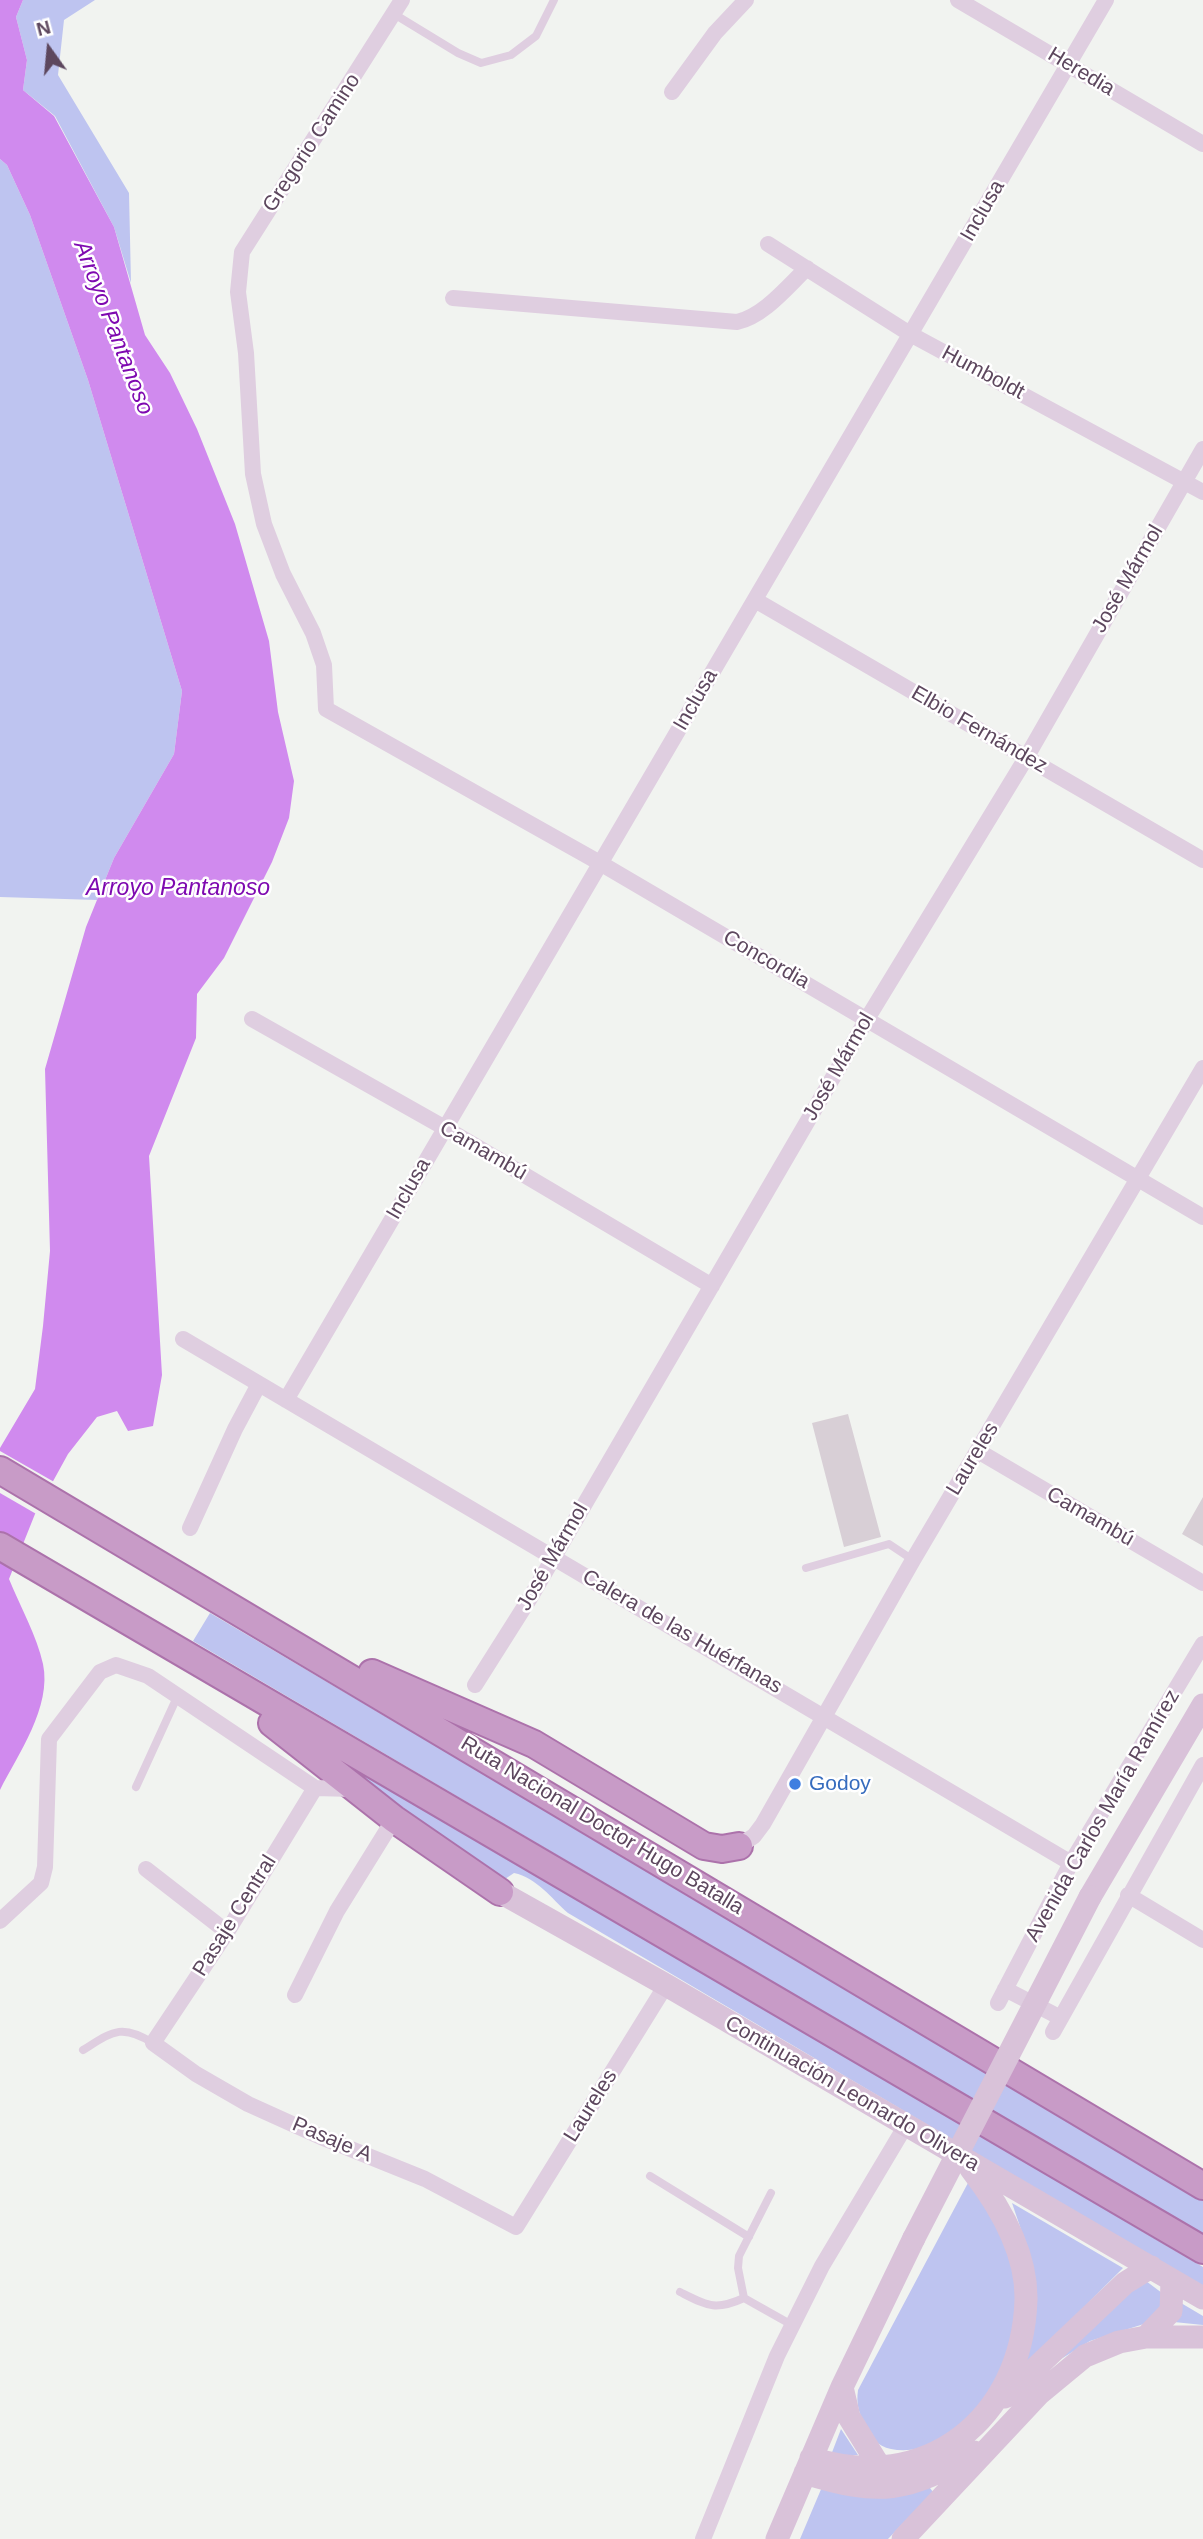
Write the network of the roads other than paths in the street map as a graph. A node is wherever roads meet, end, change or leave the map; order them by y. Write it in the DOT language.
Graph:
graph roads {
  1 [pos="554,0"];
  2 [pos="746,0"];
  3 [pos="958,0"];
  4 [pos="1106,0"];
  5 [pos="398,7"];
  6 [pos="1068,64"];
  7 [pos="672,92"];
  8 [pos="1203,144"];
  9 [pos="768,244"];
  10 [pos="807,268"];
  11 [pos="453,298"];
  12 [pos="911,334"];
  13 [pos="1203,449"];
  14 [pos="1184,481"];
  15 [pos="1203,492"];
  16 [pos="755,600"];
  17 [pos="326,709"];
  18 [pos="1026,758"];
  19 [pos="1203,860"];
  20 [pos="600,863"];
  21 [pos="252,1019"];
  22 [pos="867,1019"];
  23 [pos="1203,1068"];
  24 [pos="445,1128"];
  25 [pos="1138,1177"];
  26 [pos="1203,1217"];
  27 [pos="712,1286"];
  28 [pos="183,1339"];
  29 [pos="259,1384"];
  30 [pos="285,1400"];
  31 [pos="978,1451"];
  32 [pos="0,1470"];
  33 [pos="190,1528"];
  34 [pos="0,1546"];
  35 [pos="554,1557"];
  36 [pos="913,1560"];
  37 [pos="806,1568"];
  38 [pos="1203,1583"];
  39 [pos="243,1613"];
  40 [pos="1203,1644"];
  41 [pos="215,1674"];
  42 [pos="475,1685"];
  43 [pos="177,1695"];
  44 [pos="1203,1705"];
  45 [pos="823,1715"];
  46 [pos="1203,1765"];
  47 [pos="136,1787"];
  48 [pos="315,1788"];
  49 [pos="355,1788"];
  50 [pos="394,1819"];
  51 [pos="739,1846"];
  52 [pos="1071,1863"];
  53 [pos="146,1870"];
  54 [pos="500,1892"];
  55 [pos="1128,1895"];
  56 [pos="0,1921"];
  57 [pos="227,1932"];
  58 [pos="1203,1940"];
  59 [pos="666,1985"];
  60 [pos="295,1995"];
  61 [pos="153,2043"];
  62 [pos="83,2050"];
  63 [pos="906,2125"];
  64 [pos="962,2159"];
  65 [pos="649,2176"];
  66 [pos="1203,2186"];
  67 [pos="771,2193"];
  68 [pos="516,2227"];
  69 [pos="749,2236"];
  70 [pos="1203,2250"];
  71 [pos="1150,2267"];
  72 [pos="1172,2280"];
  73 [pos="680,2292"];
  74 [pos="744,2298"];
  75 [pos="1203,2298"];
  76 [pos="792,2325"];
  77 [pos="1146,2337"];
  78 [pos="1203,2337"];
  79 [pos="842,2387"];
  80 [pos="992,2409"];
  81 [pos="1001,2434"];
  82 [pos="808,2465"];
  83 [pos="881,2469"];
  84 [pos="703,2539"];
  85 [pos="777,2539"];
  86 [pos="903,2539"];
  1 -- 5 [label="lane"];
  2 -- 7 [label="street"];
  3 -- 6 [label="street, Heredia"];
  4 -- 6 [label="street, Inclusa"];
  5 -- 17 [label="street, Gregorio Camino"];
  6 -- 8 [label="street, Heredia"];
  6 -- 12 [label="street, Inclusa"];
  9 -- 10 [label="street, Humboldt"];
  10 -- 11 [label="street"];
  10 -- 12 [label="street, Humboldt"];
  12 -- 14 [label="street, Humboldt"];
  12 -- 16 [label="street, Inclusa"];
  13 -- 14 [label="street, José Mármol"];
  14 -- 15 [label="street, Humboldt"];
  14 -- 18 [label="street, José Mármol"];
  16 -- 18 [label="street, Elbio Fernández"];
  16 -- 20 [label="street, Inclusa"];
  17 -- 20 [label="street, Concordia"];
  18 -- 19 [label="street, Elbio Fernández"];
  18 -- 22 [label="street, José Mármol"];
  20 -- 22 [label="street, Concordia"];
  20 -- 24 [label="street, Inclusa"];
  21 -- 24 [label="street, Camambú"];
  22 -- 25 [label="street, Concordia"];
  22 -- 27 [label="street, José Mármol"];
  23 -- 25 [label="street, Laureles"];
  24 -- 27 [label="street, Camambú"];
  24 -- 30 [label="street, Inclusa"];
  25 -- 26 [label="street, Concordia"];
  25 -- 31 [label="street, Laureles"];
  27 -- 35 [label="street, José Mármol"];
  28 -- 29 [label="street, Calera de las Huérfanas"];
  29 -- 30 [label="street, Calera de las Huérfanas"];
  29 -- 33 [label="street"];
  30 -- 35 [label="street, Calera de las Huérfanas"];
  31 -- 36 [label="street, Laureles"];
  31 -- 38 [label="street, Camambú"];
  32 -- 39 [label="highway, Ruta Nacional Doctor Hugo Batalla"];
  34 -- 41 [label="highway"];
  35 -- 42 [label="street, José Mármol"];
  35 -- 45 [label="street, Calera de las Huérfanas"];
  36 -- 37 [label="lane"];
  36 -- 45 [label="street, Laureles"];
  39 -- 51 [label="highway"];
  39 -- 66 [label="highway, Ruta Nacional Doctor Hugo Batalla"];
  40 -- 52 [label="street, Avenida Carlos María Ramírez"];
  41 -- 49 [label="highway"];
  41 -- 70 [label="highway"];
  43 -- 47 [label="lane"];
  43 -- 48 [label="street"];
  43 -- 56 [label="street"];
  44 -- 79 [label="main road, Avenida Carlos María Ramírez, bridge"];
  45 -- 51 [label="street, Laureles"];
  45 -- 52 [label="street, Calera de las Huérfanas"];
  46 -- 55 [label="street, Avenida Carlos María Ramírez"];
  48 -- 49 [label="street"];
  48 -- 57 [label="street, Pasaje Central"];
  49 -- 50 [label="highway"];
  50 -- 54 [label="highway"];
  50 -- 60 [label="street"];
  52 -- 55 [label="street, Avenida Carlos María Ramírez"];
  53 -- 57 [label="street"];
  54 -- 59 [label="main road, Continuación Leonardo Olivera"];
  55 -- 58 [label="street"];
  57 -- 61 [label="street, Pasaje Central"];
  59 -- 63 [label="main road, Continuación Leonardo Olivera"];
  59 -- 68 [label="street, Laureles"];
  61 -- 62 [label="lane"];
  61 -- 68 [label="street, Pasaje A"];
  63 -- 64 [label="main road, Continuación Leonardo Olivera"];
  63 -- 76 [label="street"];
  64 -- 71 [label="main road, Continuación Leonardo Olivera"];
  64 -- 80 [label="main road"];
  65 -- 69 [label="lane"];
  67 -- 69 [label="lane"];
  69 -- 74 [label="lane"];
  71 -- 72 [label="main road, Continuación Leonardo Olivera"];
  71 -- 80 [label="main road"];
  72 -- 75 [label="main road, Continuación Leonardo Olivera"];
  72 -- 77 [label="main road"];
  73 -- 74 [label="lane"];
  74 -- 76 [label="lane"];
  76 -- 84 [label="street"];
  77 -- 78 [label="main road"];
  77 -- 81 [label="main road"];
  79 -- 82 [label="main road, Avenida Carlos María Ramírez"];
  79 -- 83 [label="main road"];
  80 -- 83 [label="main road"];
  81 -- 82 [label="main road"];
  81 -- 86 [label="main road"];
  82 -- 83 [label="main road"];
  82 -- 85 [label="main road, Avenida Carlos María Ramírez"];
}
